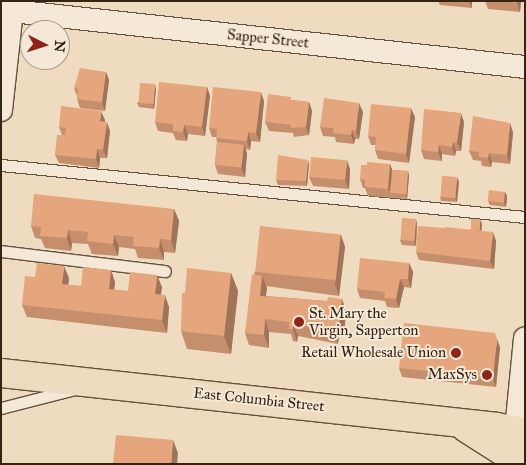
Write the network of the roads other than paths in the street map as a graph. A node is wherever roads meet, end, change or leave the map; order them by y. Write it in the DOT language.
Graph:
graph roads {
  1 [pos="13,6"];
  2 [pos="525,67"];
  3 [pos="1,110"];
  4 [pos="1,165"];
  5 [pos="525,217"];
  6 [pos="1,251"];
  7 [pos="165,271"];
  8 [pos="525,338"];
  9 [pos="1,373"];
  10 [pos="99,383"];
  11 [pos="1,408"];
  12 [pos="456,423"];
  13 [pos="520,433"];
  14 [pos="523,464"];
  1 -- 2 [label="street, Sapper Street"];
  1 -- 3 [label="street"];
  4 -- 5 [label="lane"];
  6 -- 7 [label="lane"];
  8 -- 13 [label="street"];
  9 -- 10 [label="main road, East Columbia Street"];
  10 -- 11 [label="lane"];
  10 -- 12 [label="main road, East Columbia Street"];
  12 -- 13 [label="main road, East Columbia Street"];
  12 -- 14 [label="main road"];
}
